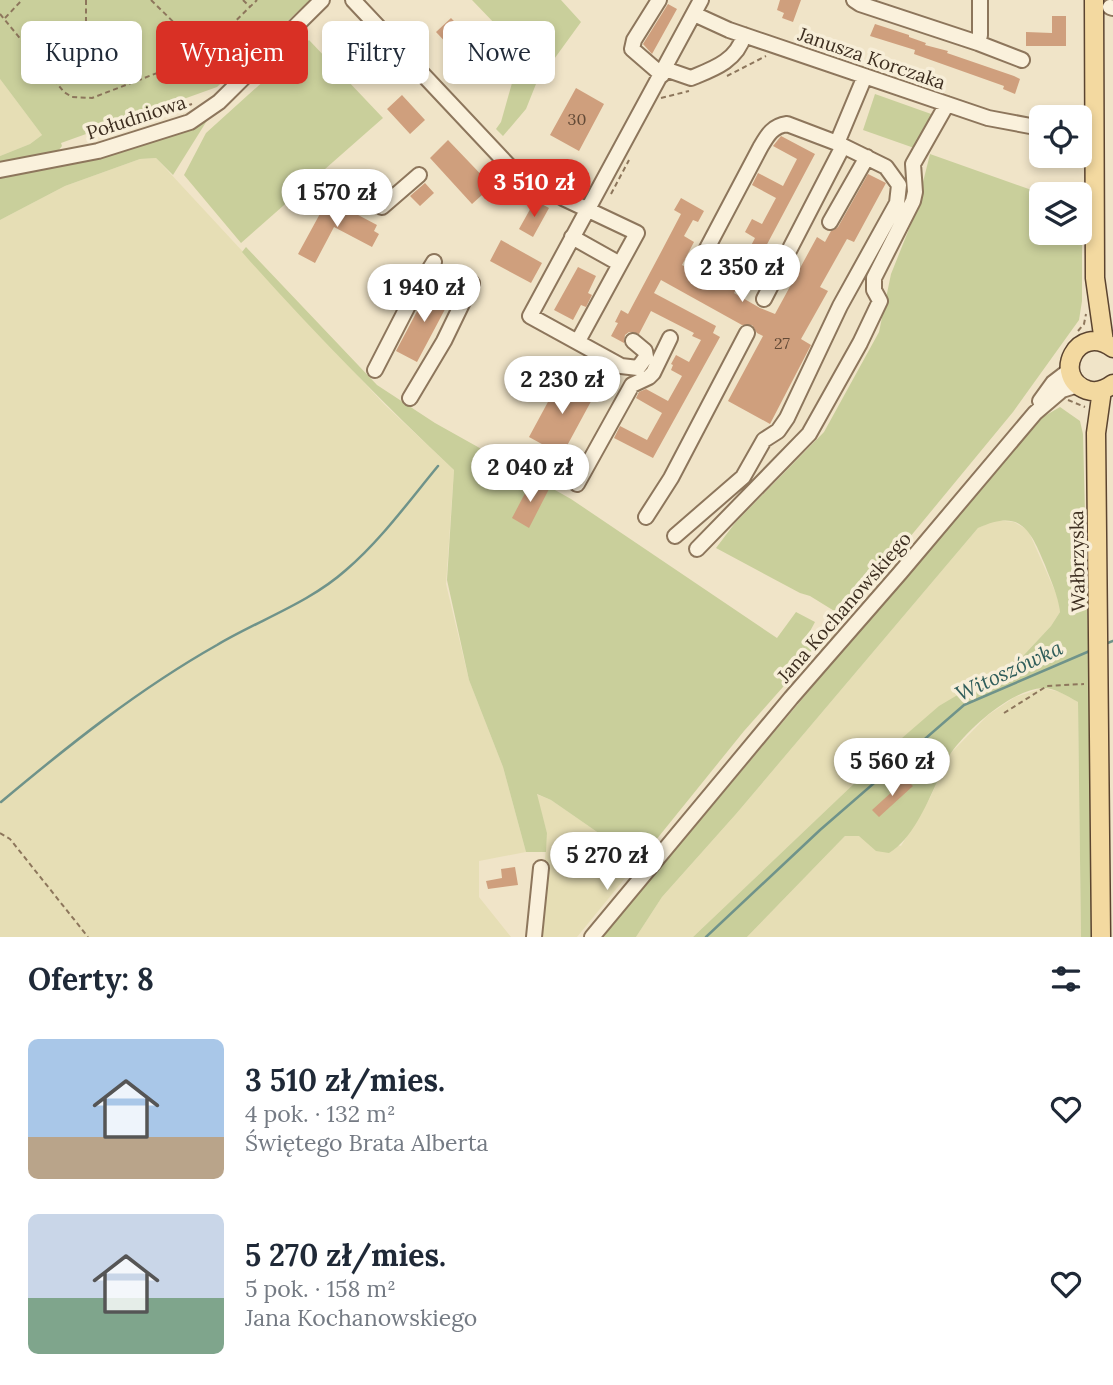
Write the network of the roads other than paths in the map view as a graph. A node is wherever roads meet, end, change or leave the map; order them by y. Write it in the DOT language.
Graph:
graph roads {
  1 [pos="322,0"];
  2 [pos="353,0"];
  3 [pos="659,0"];
  4 [pos="701,0"];
  5 [pos="854,0"];
  6 [pos="981,0"];
  7 [pos="1106,5"];
  8 [pos="694,14"];
  9 [pos="744,35"];
  10 [pos="978,43"];
  11 [pos="1022,60"];
  12 [pos="667,72"];
  13 [pos="865,76"];
  14 [pos="947,104"];
  15 [pos="1091,105"];
  16 [pos="1029,126"];
  17 [pos="840,145"];
  18 [pos="867,157"];
  19 [pos="1089,168"];
  20 [pos="0,170"];
  21 [pos="419,175"];
  22 [pos="382,207"];
  23 [pos="588,208"];
  24 [pos="830,222"];
  25 [pos="572,237"];
  26 [pos="703,256"];
  27 [pos="434,262"];
  28 [pos="620,264"];
  29 [pos="472,283"];
  30 [pos="764,299"];
  31 [pos="747,333"];
  32 [pos="670,338"];
  33 [pos="578,341"];
  34 [pos="633,341"];
  35 [pos="1094,342"];
  36 [pos="375,370"];
  37 [pos="1085,385"];
  38 [pos="410,398"];
  39 [pos="1035,413"];
  40 [pos="1096,433"];
  41 [pos="577,484"];
  42 [pos="646,517"];
  43 [pos="675,536"];
  44 [pos="697,549"];
  45 [pos="1106,859"];
  46 [pos="541,868"];
  47 [pos="534,937"];
  48 [pos="592,937"];
  49 [pos="1101,937"];
  1 -- 20 [label="street, Południowa"];
  2 -- 23 [label="street"];
  3 -- 12 [label="street"];
  4 -- 8 [label="street"];
  5 -- 10 [label="street"];
  6 -- 10 [label="street"];
  7 -- 15 [label="main road"];
  8 -- 9 [label="street, Janusza Korczaka"];
  8 -- 12 [label="street"];
  9 -- 12 [label="street"];
  9 -- 13 [label="street, Janusza Korczaka"];
  10 -- 11 [label="street"];
  12 -- 23 [label="street"];
  13 -- 14 [label="street, Janusza Korczaka"];
  13 -- 17 [label="street"];
  14 -- 16 [label="street, Janusza Korczaka"];
  14 -- 44 [label="street"];
  17 -- 18 [label="street"];
  17 -- 26 [label="street"];
  17 -- 30 [label="street"];
  18 -- 24 [label="street"];
  18 -- 43 [label="street"];
  19 -- 35 [label="main road"];
  21 -- 22 [label="street"];
  23 -- 25 [label="street"];
  23 -- 28 [label="street"];
  25 -- 28 [label="street"];
  25 -- 33 [label="street"];
  27 -- 36 [label="street"];
  28 -- 33 [label="street"];
  29 -- 38 [label="street"];
  31 -- 42 [label="street"];
  32 -- 41 [label="street"];
  33 -- 34 [label="street"];
  35 -- 37 [label="main road"];
  37 -- 39 [label="street, Jana Kochanowskiego"];
  37 -- 39 [label="street"];
  37 -- 40 [label="main road, Wałbrzyska"];
  37 -- 40 [label="main road"];
  39 -- 48 [label="street, Jana Kochanowskiego"];
  40 -- 45 [label="main road, Wałbrzyska"];
  45 -- 49 [label="main road, Wałbrzyska"];
  46 -- 47 [label="street"];
}
